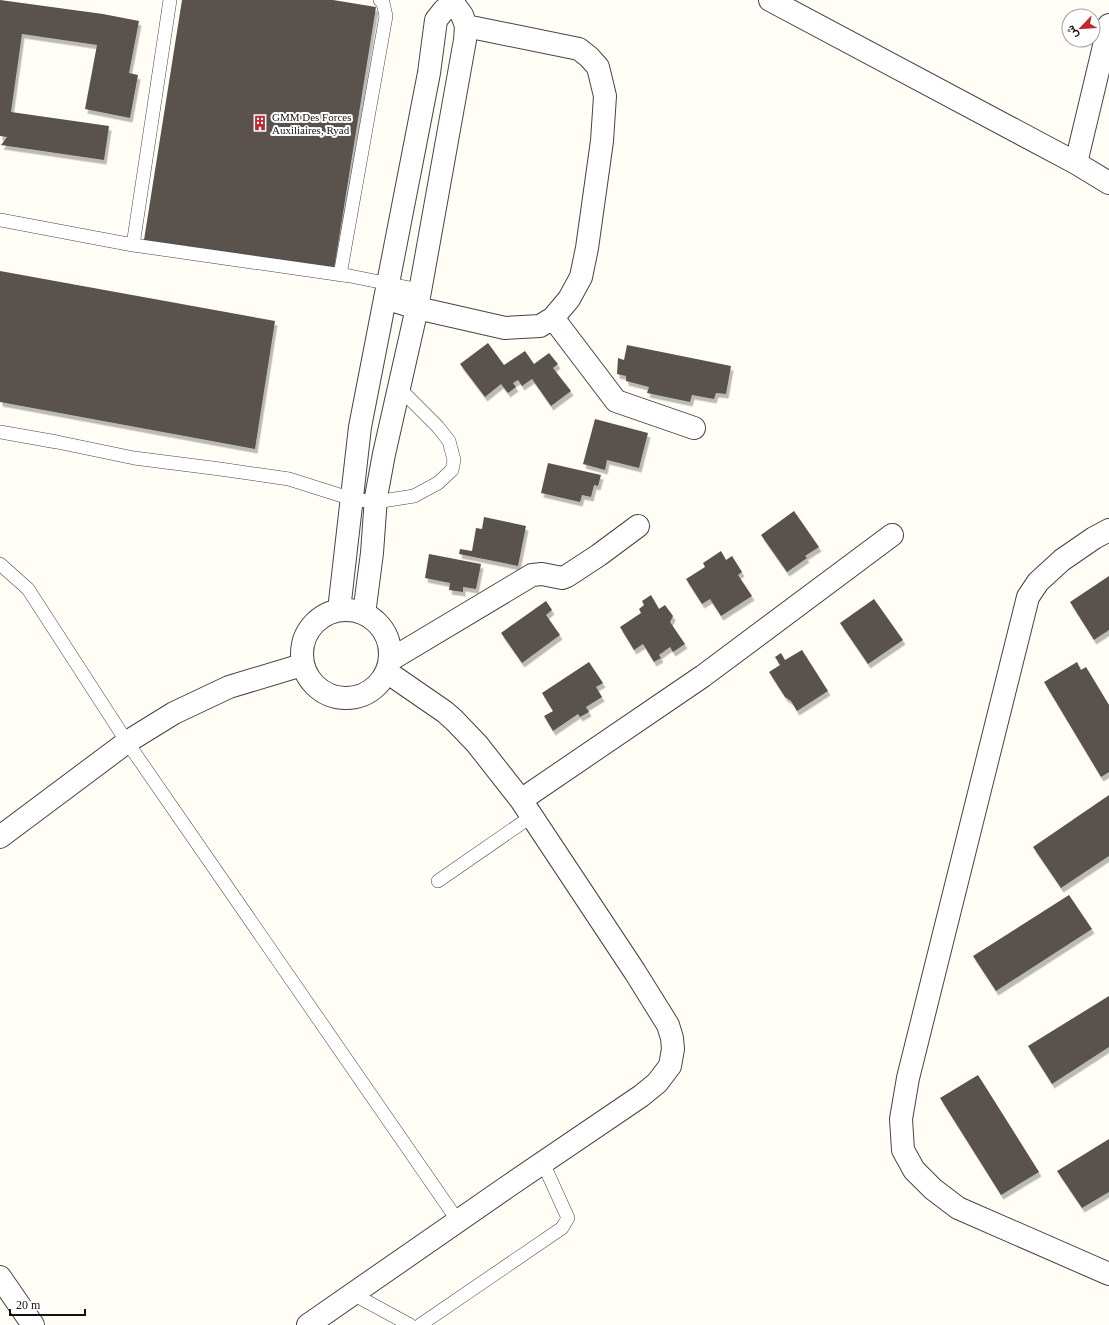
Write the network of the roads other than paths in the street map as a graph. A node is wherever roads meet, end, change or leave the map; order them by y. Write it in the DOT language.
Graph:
graph roads {
  1 [pos="170,0"];
  2 [pos="380,0"];
  3 [pos="770,0"];
  4 [pos="452,2"];
  5 [pos="1109,25"];
  6 [pos="466,26"];
  7 [pos="1076,163"];
  8 [pos="1109,183"];
  9 [pos="0,220"];
  10 [pos="134,245"];
  11 [pos="340,275"];
  12 [pos="386,291"];
  13 [pos="418,299"];
  14 [pos="553,318"];
  15 [pos="398,387"];
  16 [pos="694,428"];
  17 [pos="0,432"];
  18 [pos="352,499"];
  19 [pos="376,502"];
  20 [pos="638,526"];
  21 [pos="1109,530"];
  22 [pos="892,535"];
  23 [pos="0,564"];
  24 [pos="339,610"];
  25 [pos="364,614"];
  26 [pos="302,665"];
  27 [pos="388,666"];
  28 [pos="127,742"];
  29 [pos="527,808"];
  30 [pos="0,837"];
  31 [pos="438,881"];
  32 [pos="543,1163"];
  33 [pos="458,1220"];
  34 [pos="1109,1274"];
  35 [pos="0,1277"];
  36 [pos="353,1294"];
  37 [pos="33,1325"];
  38 [pos="308,1325"];
  39 [pos="410,1325"];
  40 [pos="420,1325"];
  1 -- 10 [label="lane"];
  2 -- 11 [label="lane"];
  3 -- 7 [label="street"];
  4 -- 6 [label="street"];
  4 -- 12 [label="street"];
  5 -- 7 [label="street"];
  6 -- 13 [label="street"];
  6 -- 14 [label="street"];
  7 -- 8 [label="street"];
  9 -- 10 [label="lane"];
  10 -- 11 [label="lane"];
  11 -- 12 [label="lane"];
  12 -- 13 [label="street"];
  12 -- 18 [label="street"];
  13 -- 14 [label="street"];
  13 -- 15 [label="street"];
  14 -- 16 [label="street"];
  15 -- 19 [label="street"];
  15 -- 19 [label="lane"];
  17 -- 18 [label="lane"];
  18 -- 19 [label="lane"];
  18 -- 24 [label="street"];
  19 -- 25 [label="street"];
  20 -- 27 [label="street"];
  21 -- 34 [label="street"];
  22 -- 29 [label="street"];
  23 -- 28 [label="lane"];
  24 -- 25 [label="street"];
  24 -- 26 [label="street"];
  25 -- 27 [label="street"];
  26 -- 27 [label="street"];
  26 -- 28 [label="street"];
  27 -- 29 [label="street"];
  28 -- 30 [label="street"];
  28 -- 33 [label="lane"];
  29 -- 31 [label="lane"];
  29 -- 32 [label="street"];
  32 -- 33 [label="street"];
  32 -- 40 [label="lane"];
  33 -- 36 [label="street"];
  35 -- 37 [label="street"];
  36 -- 38 [label="street"];
  36 -- 39 [label="lane"];
}
